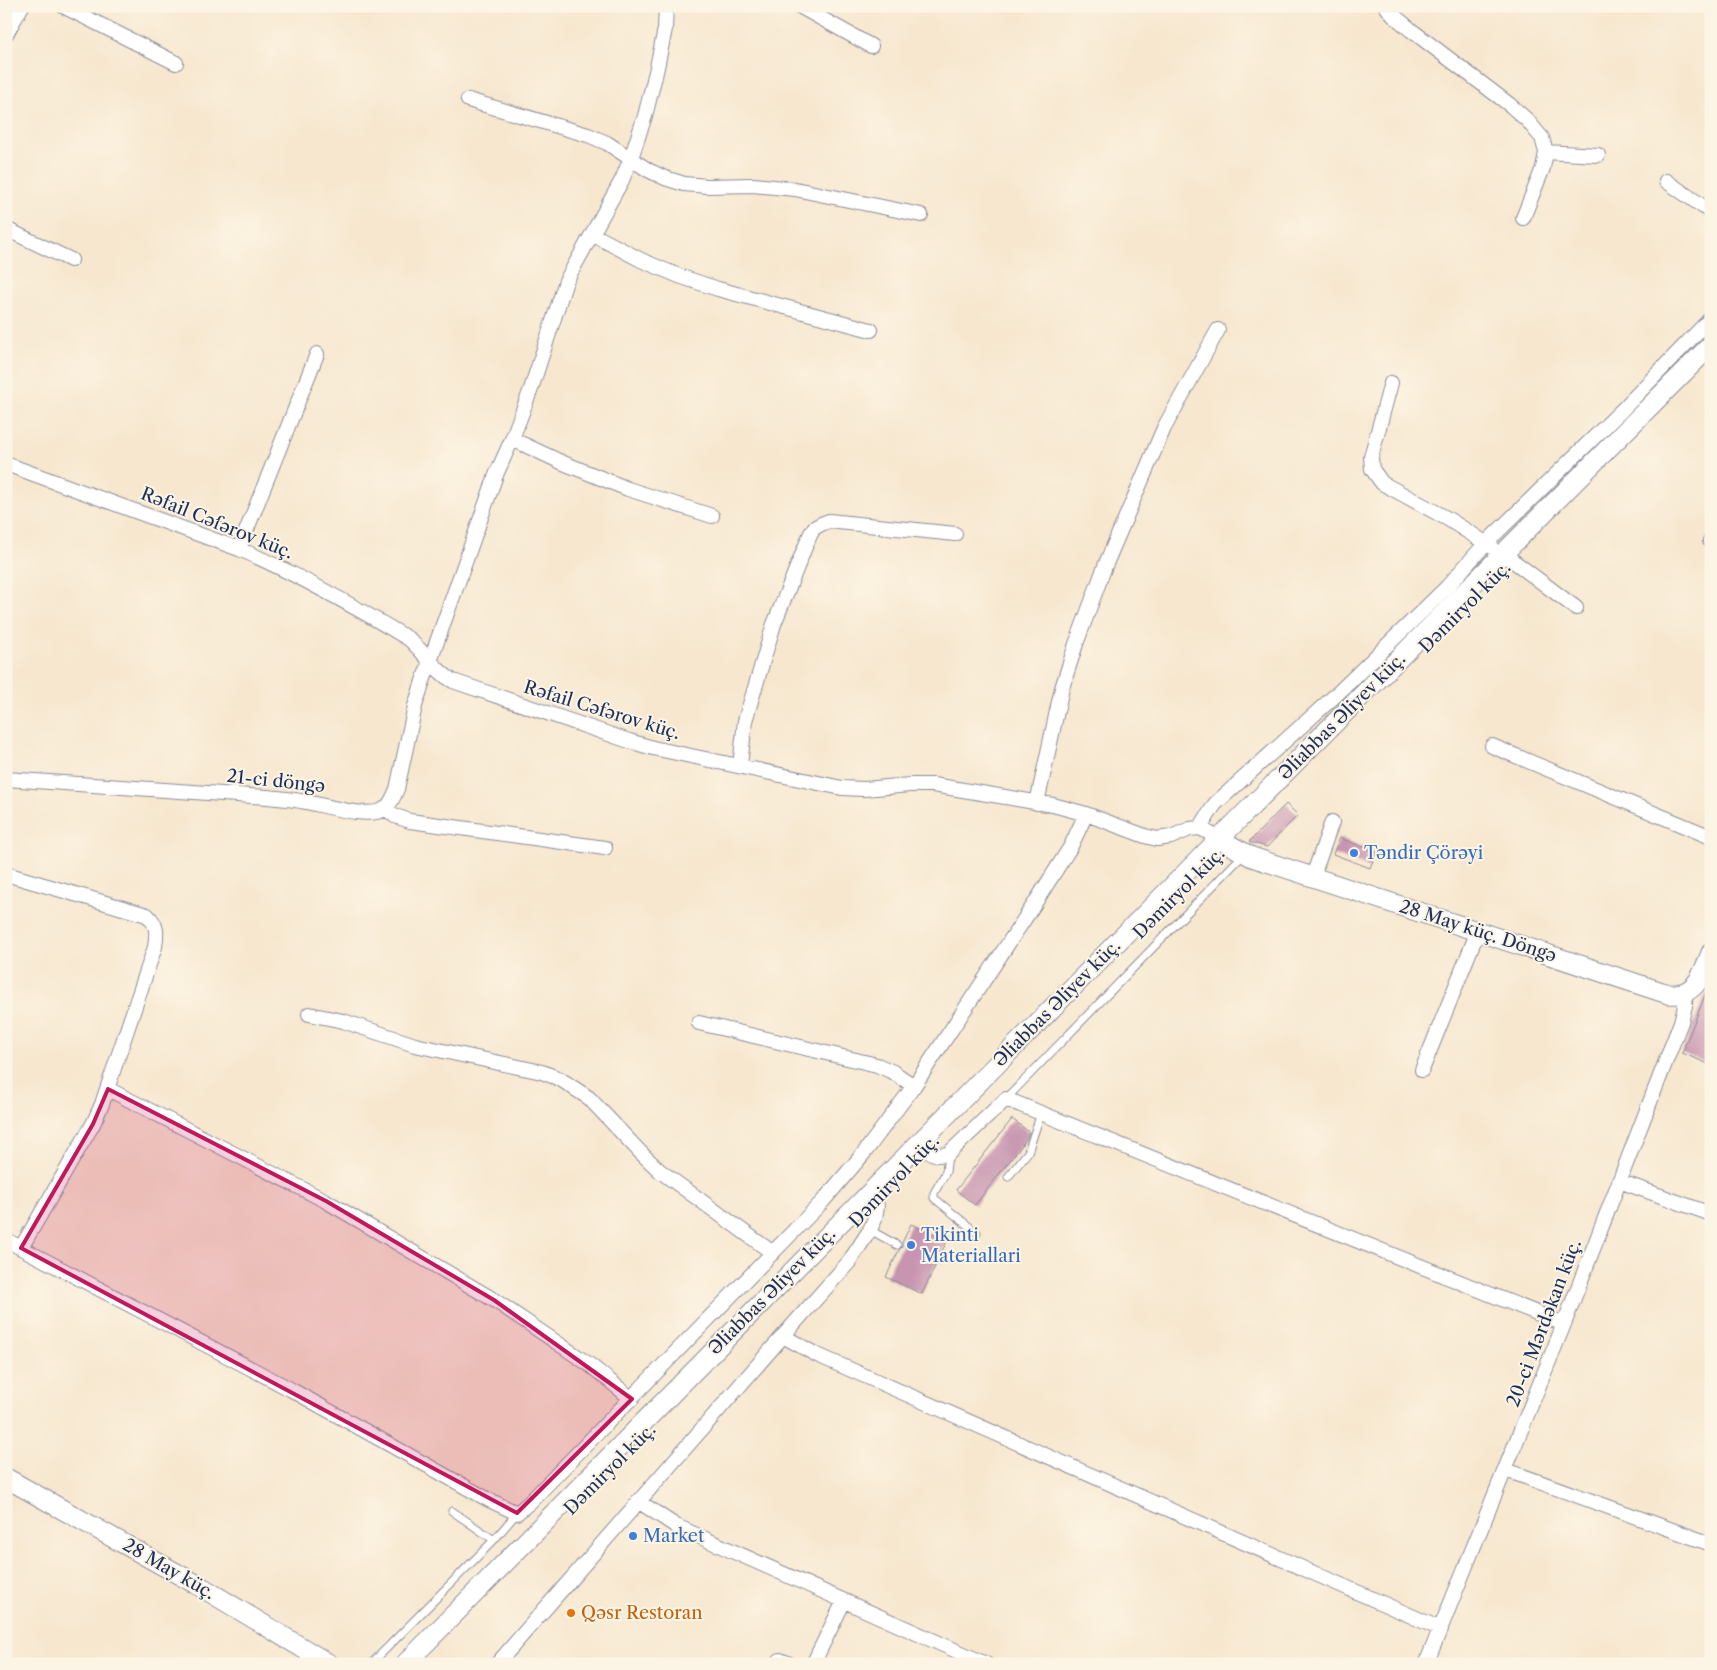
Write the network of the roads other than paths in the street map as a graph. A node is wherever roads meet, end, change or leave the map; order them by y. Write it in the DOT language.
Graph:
graph roads {
  1 [pos="22,6"];
  2 [pos="63,6"];
  3 [pos="666,6"];
  4 [pos="799,6"];
  5 [pos="1386,6"];
  6 [pos="6,34"];
  7 [pos="871,46"];
  8 [pos="176,63"];
  9 [pos="468,100"];
  10 [pos="1546,152"];
  11 [pos="1598,155"];
  12 [pos="631,158"];
  13 [pos="1666,181"];
  14 [pos="1711,212"];
  15 [pos="921,215"];
  16 [pos="1523,218"];
  17 [pos="6,229"];
  18 [pos="592,234"];
  19 [pos="71,260"];
  20 [pos="1711,318"];
  21 [pos="871,330"];
  22 [pos="1218,330"];
  23 [pos="1711,345"];
  24 [pos="317,354"];
  25 [pos="1711,360"];
  26 [pos="1391,383"];
  27 [pos="512,439"];
  28 [pos="6,464"];
  29 [pos="712,516"];
  30 [pos="955,534"];
  31 [pos="1486,543"];
  32 [pos="239,549"];
  33 [pos="1507,557"];
  34 [pos="1576,608"];
  35 [pos="430,662"];
  36 [pos="1492,746"];
  37 [pos="740,766"];
  38 [pos="6,779"];
  39 [pos="1037,803"];
  40 [pos="385,808"];
  41 [pos="1086,814"];
  42 [pos="1332,822"];
  43 [pos="1200,828"];
  44 [pos="1711,838"];
  45 [pos="1231,845"];
  46 [pos="605,848"];
  47 [pos="6,874"];
  48 [pos="1313,876"];
  49 [pos="1478,931"];
  50 [pos="1711,953"];
  51 [pos="1685,993"];
  52 [pos="309,1014"];
  53 [pos="699,1023"];
  54 [pos="1422,1070"];
  55 [pos="914,1086"];
  56 [pos="108,1089"];
  57 [pos="1006,1099"];
  58 [pos="1042,1113"];
  59 [pos="923,1150"];
  60 [pos="948,1154"];
  61 [pos="1008,1177"];
  62 [pos="1619,1181"];
  63 [pos="875,1200"];
  64 [pos="1711,1214"];
  65 [pos="870,1230"];
  66 [pos="977,1233"];
  67 [pos="6,1240"];
  68 [pos="897,1245"];
  69 [pos="22,1248"];
  70 [pos="773,1253"];
  71 [pos="1564,1324"];
  72 [pos="783,1336"];
  73 [pos="632,1399"];
  74 [pos="1506,1470"];
  75 [pos="6,1478"];
  76 [pos="638,1501"];
  77 [pos="452,1511"];
  78 [pos="516,1513"];
  79 [pos="494,1540"];
  80 [pos="1711,1544"];
  81 [pos="844,1601"];
  82 [pos="1441,1630"];
  83 [pos="329,1664"];
  84 [pos="371,1664"];
  85 [pos="405,1664"];
  86 [pos="418,1664"];
  87 [pos="497,1664"];
  88 [pos="813,1664"];
  89 [pos="986,1664"];
  90 [pos="1426,1664"];
  1 -- 6 [label="street"];
  2 -- 8 [label="street"];
  3 -- 12 [label="street"];
  4 -- 7 [label="street"];
  5 -- 10 [label="street"];
  9 -- 12 [label="street"];
  10 -- 11 [label="street"];
  10 -- 16 [label="street"];
  12 -- 15 [label="street"];
  12 -- 18 [label="street"];
  13 -- 14 [label="street"];
  17 -- 19 [label="street"];
  18 -- 21 [label="street"];
  18 -- 27 [label="street"];
  20 -- 31 [label="street"];
  22 -- 39 [label="street"];
  23 -- 33 [label="main road"];
  24 -- 32 [label="street"];
  25 -- 33 [label="main road, Dəmiryol küç."];
  26 -- 31 [label="street"];
  27 -- 29 [label="street"];
  27 -- 35 [label="street"];
  28 -- 32 [label="street, Rəfail Cəfərov küç."];
  30 -- 37 [label="street"];
  31 -- 33 [label="street"];
  31 -- 43 [label="street"];
  32 -- 35 [label="street, Rəfail Cəfərov küç."];
  33 -- 34 [label="street"];
  33 -- 45 [label="main road, Dəmiryol küç."];
  35 -- 37 [label="street, Rəfail Cəfərov küç."];
  35 -- 40 [label="street"];
  36 -- 44 [label="street"];
  37 -- 39 [label="street, Rəfail Cəfərov küç."];
  38 -- 40 [label="street, 21-ci döngə"];
  39 -- 41 [label="street, Rəfail Cəfərov küç."];
  40 -- 46 [label="street"];
  41 -- 43 [label="street, Rəfail Cəfərov küç."];
  41 -- 55 [label="street"];
  42 -- 48 [label="street"];
  43 -- 45 [label="street"];
  45 -- 48 [label="main road, 28 May küç. Döngə"];
  45 -- 57 [label="lane"];
  45 -- 59 [label="main road, Dəmiryol küç."];
  45 -- 85 [label="main road, Əliabbas Əliyev küç."];
  47 -- 56 [label="street"];
  48 -- 49 [label="main road, 28 May küç. Döngə"];
  49 -- 51 [label="main road, 28 May küç. Döngə"];
  49 -- 54 [label="street"];
  50 -- 51 [label="main road"];
  51 -- 62 [label="street, 20-ci Mərdəkan küç."];
  52 -- 70 [label="street"];
  53 -- 55 [label="street"];
  55 -- 70 [label="street"];
  56 -- 69 [label="street"];
  56 -- 73 [label="street"];
  57 -- 58 [label="street"];
  57 -- 60 [label="street"];
  58 -- 61 [label="lane"];
  58 -- 71 [label="street"];
  59 -- 60 [label="street"];
  59 -- 63 [label="main road, Dəmiryol küç."];
  60 -- 66 [label="lane"];
  62 -- 64 [label="street"];
  62 -- 71 [label="street, 20-ci Mərdəkan küç."];
  63 -- 65 [label="street"];
  63 -- 86 [label="main road, Dəmiryol küç."];
  65 -- 68 [label="lane"];
  65 -- 72 [label="street"];
  67 -- 69 [label="street"];
  69 -- 78 [label="street"];
  70 -- 73 [label="street"];
  71 -- 74 [label="street, 20-ci Mərdəkan küç."];
  72 -- 76 [label="street"];
  72 -- 82 [label="street"];
  73 -- 78 [label="street"];
  74 -- 80 [label="street"];
  74 -- 82 [label="street, 20-ci Mərdəkan küç."];
  75 -- 83 [label="main road, 28 May küç."];
  76 -- 81 [label="street"];
  76 -- 87 [label="street"];
  77 -- 79 [label="lane"];
  78 -- 79 [label="lane"];
  79 -- 84 [label="lane"];
  81 -- 88 [label="street"];
  81 -- 89 [label="street"];
  82 -- 90 [label="street, 20-ci Mərdəkan küç."];
}
